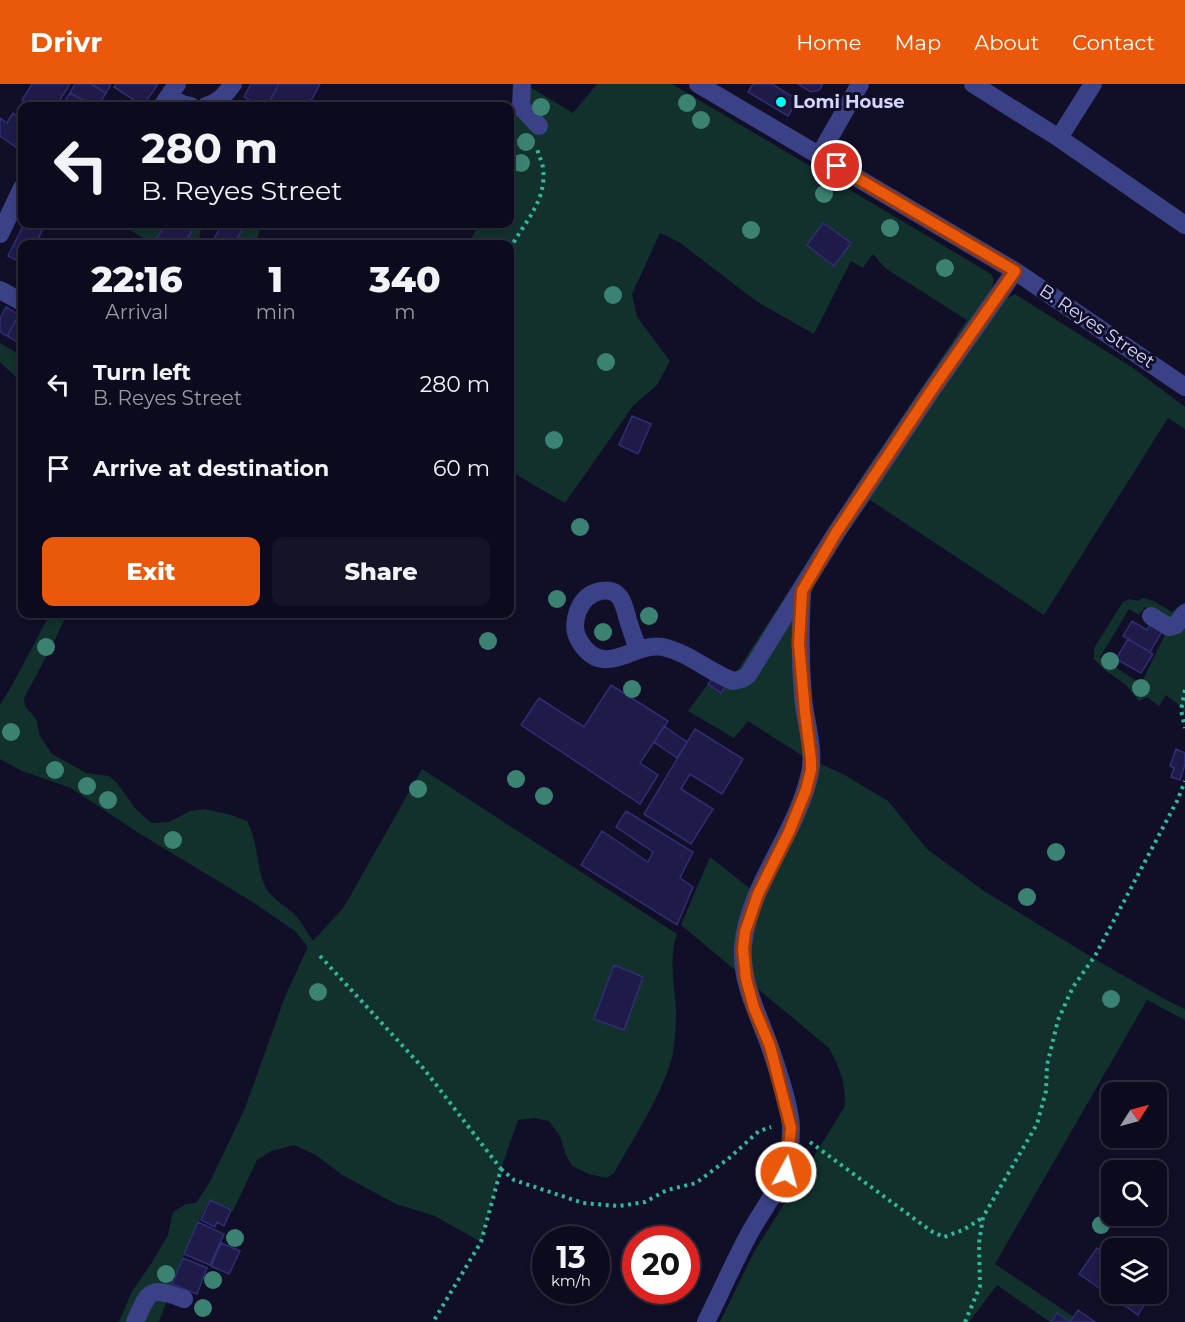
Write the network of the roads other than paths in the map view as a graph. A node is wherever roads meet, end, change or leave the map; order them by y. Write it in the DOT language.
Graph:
graph roads {
  1 [pos="233,84"];
  2 [pos="522,84"];
  3 [pos="698,84"];
  4 [pos="860,84"];
  5 [pos="973,84"];
  6 [pos="1093,84"];
  7 [pos="216,102"];
  8 [pos="539,126"];
  9 [pos="1059,138"];
  10 [pos="819,156"];
  11 [pos="18,196"];
  12 [pos="1185,225"];
  13 [pos="0,234"];
  14 [pos="1015,271"];
  15 [pos="0,290"];
  16 [pos="18,300"];
  17 [pos="1185,387"];
  18 [pos="802,591"];
  19 [pos="1185,613"];
  20 [pos="1151,616"];
  21 [pos="638,650"];
  22 [pos="184,1299"];
  23 [pos="135,1322"];
  24 [pos="706,1322"];
  1 -- 7 [label="street"];
  2 -- 8 [label="street"];
  3 -- 10 [label="street, B. Reyes Street"];
  4 -- 10 [label="street"];
  5 -- 9 [label="street"];
  6 -- 9 [label="street"];
  9 -- 12 [label="street"];
  10 -- 14 [label="street, B. Reyes Street"];
  11 -- 13 [label="street"];
  14 -- 17 [label="street, B. Reyes Street"];
  14 -- 18 [label="street"];
  15 -- 16 [label="street"];
  18 -- 21 [label="street"];
  18 -- 24 [label="street"];
  19 -- 20 [label="street"];
  22 -- 23 [label="street"];
}
